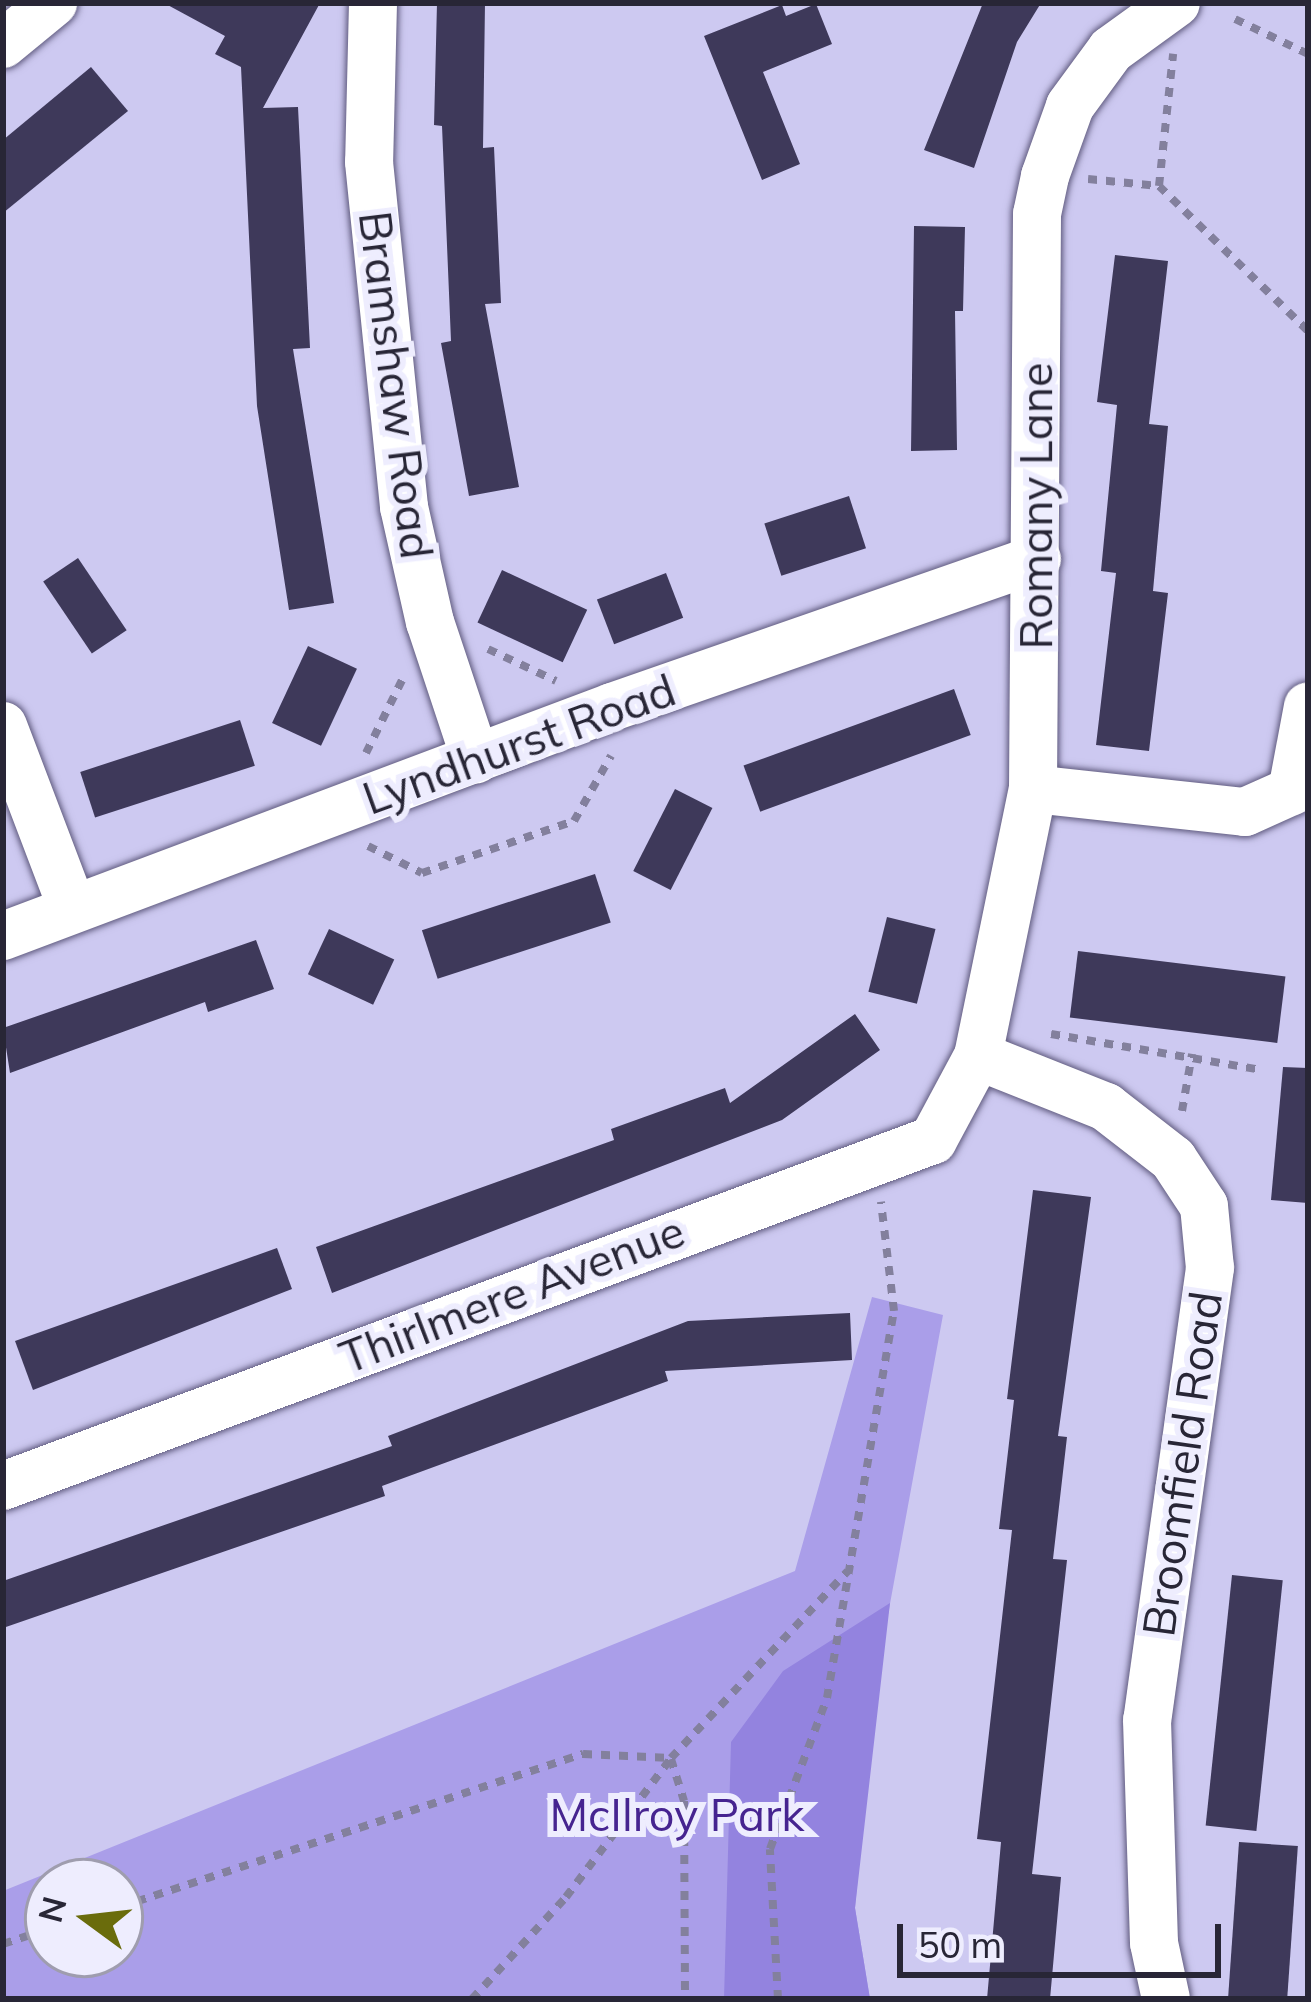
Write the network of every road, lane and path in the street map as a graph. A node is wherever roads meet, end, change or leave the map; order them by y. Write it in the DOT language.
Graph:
graph roads {
  1 [pos="53,3"];
  2 [pos="373,3"];
  3 [pos="1176,3"];
  4 [pos="1235,19"];
  5 [pos="3,44"];
  6 [pos="1308,54"];
  7 [pos="1178,66"];
  8 [pos="1077,178"];
  9 [pos="1160,186"];
  10 [pos="1308,331"];
  11 [pos="1037,559"];
  12 [pos="644,697"];
  13 [pos="1308,706"];
  14 [pos="3,726"];
  15 [pos="476,760"];
  16 [pos="1033,789"];
  17 [pos="318,821"];
  18 [pos="72,908"];
  19 [pos="3,936"];
  20 [pos="981,1040"];
  21 [pos="1261,1070"];
  22 [pos="866,1168"];
  23 [pos="3,1486"];
  24 [pos="848,1571"];
  25 [pos="671,1758"];
  26 [pos="144,1899"];
  27 [pos="472,1999"];
  28 [pos="685,1999"];
  29 [pos="778,1999"];
  30 [pos="1166,1999"];
  1 -- 5 [label="street"];
  2 -- 15 [label="street, Bramshaw Road"];
  3 -- 11 [label="street, Romany Lane"];
  4 -- 6 [label="path"];
  7 -- 9 [label="path"];
  8 -- 9 [label="path"];
  9 -- 10 [label="path"];
  11 -- 12 [label="street, Lyndhurst Road"];
  11 -- 16 [label="street, Romany Lane"];
  12 -- 15 [label="street, Lyndhurst Road"];
  12 -- 17 [label="path"];
  13 -- 16 [label="street"];
  14 -- 18 [label="street"];
  15 -- 17 [label="street, Lyndhurst Road"];
  16 -- 20 [label="street, Romany Lane"];
  17 -- 18 [label="street, Lyndhurst Road"];
  18 -- 19 [label="street, Lyndhurst Road"];
  20 -- 21 [label="path"];
  20 -- 22 [label="street, Thirlmere Avenue"];
  20 -- 30 [label="street, Broomfield Road"];
  22 -- 23 [label="street, Thirlmere Avenue"];
  22 -- 24 [label="path"];
  24 -- 25 [label="path"];
  24 -- 29 [label="path"];
  25 -- 26 [label="path"];
  25 -- 27 [label="path"];
  25 -- 28 [label="path"];
}
